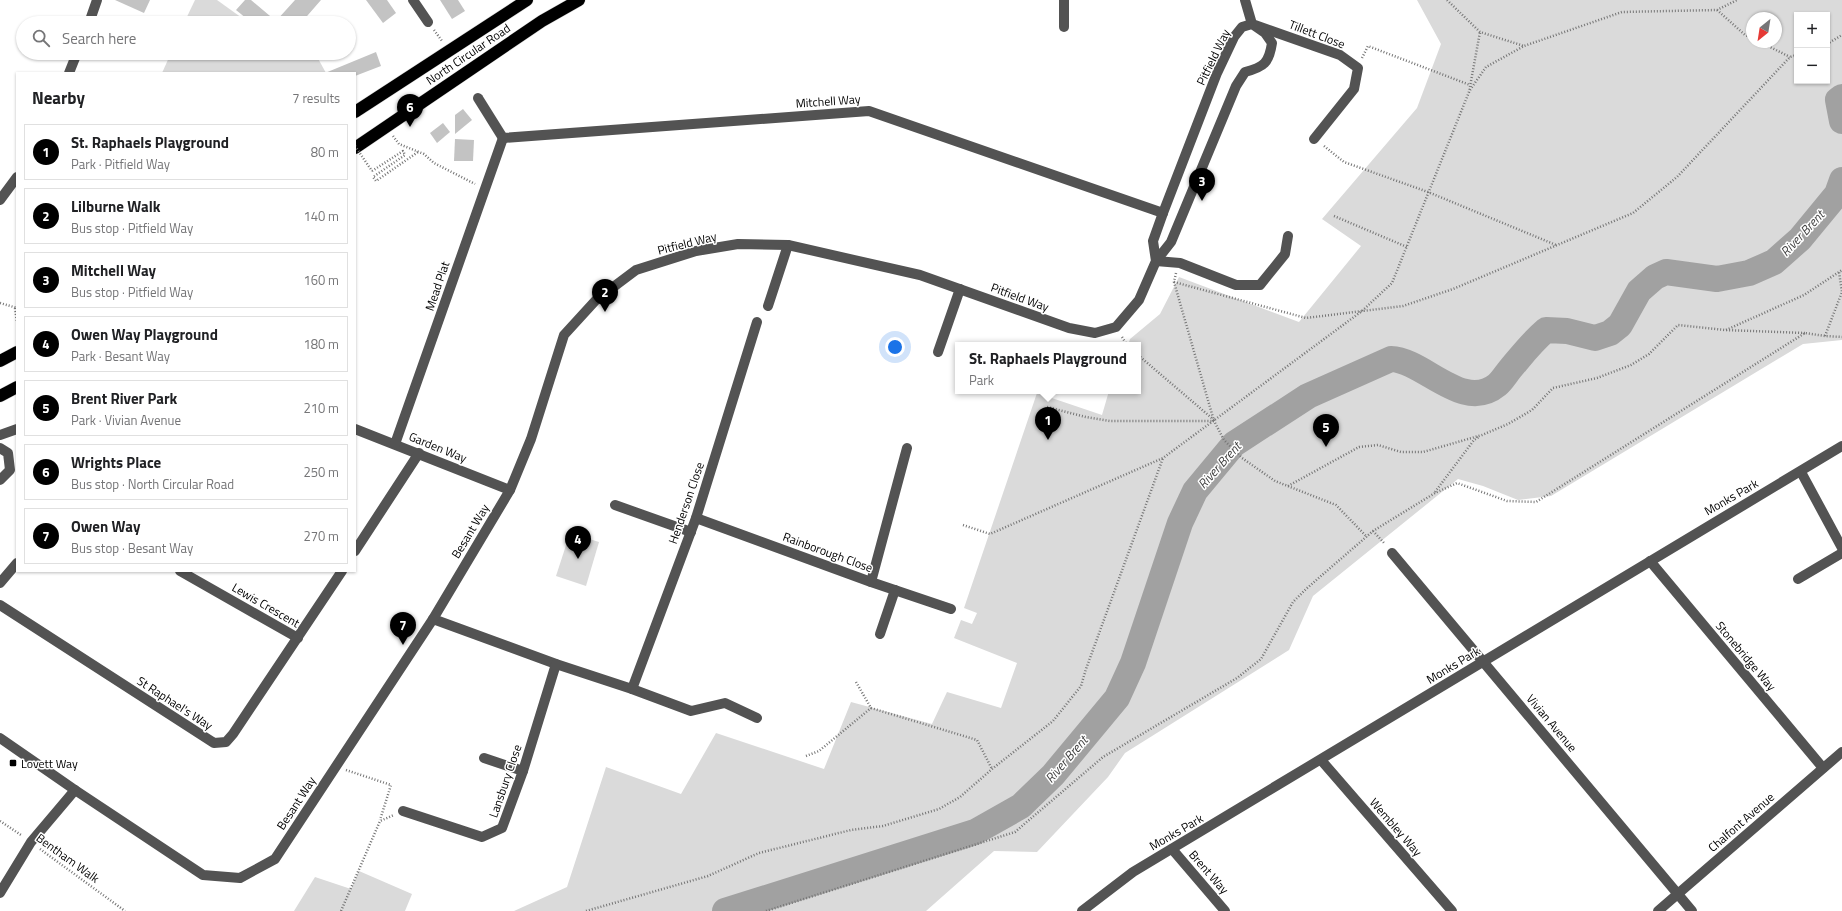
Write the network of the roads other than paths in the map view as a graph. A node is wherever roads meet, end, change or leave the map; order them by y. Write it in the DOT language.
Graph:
graph roads {
  1 [pos="97,0"];
  2 [pos="413,0"];
  3 [pos="527,0"];
  4 [pos="579,0"];
  5 [pos="1064,0"];
  6 [pos="1245,0"];
  7 [pos="91,16"];
  8 [pos="428,22"];
  9 [pos="1252,24"];
  10 [pos="1064,27"];
  11 [pos="74,60"];
  12 [pos="69,72"];
  13 [pos="478,98"];
  14 [pos="356,111"];
  15 [pos="504,138"];
  16 [pos="1314,139"];
  17 [pos="356,146"];
  18 [pos="16,178"];
  19 [pos="0,200"];
  20 [pos="1163,213"];
  21 [pos="1288,236"];
  22 [pos="788,245"];
  23 [pos="1156,260"];
  24 [pos="960,289"];
  25 [pos="768,306"];
  26 [pos="758,322"];
  27 [pos="938,352"];
  28 [pos="16,353"];
  29 [pos="0,361"];
  30 [pos="16,388"];
  31 [pos="0,396"];
  32 [pos="16,429"];
  33 [pos="356,429"];
  34 [pos="0,435"];
  35 [pos="395,444"];
  36 [pos="1842,446"];
  37 [pos="0,448"];
  38 [pos="907,448"];
  39 [pos="419,453"];
  40 [pos="4,458"];
  41 [pos="1801,472"];
  42 [pos="16,475"];
  43 [pos="0,480"];
  44 [pos="0,486"];
  45 [pos="510,490"];
  46 [pos="615,505"];
  47 [pos="696,518"];
  48 [pos="691,532"];
  49 [pos="1842,548"];
  50 [pos="356,549"];
  51 [pos="1392,553"];
  52 [pos="1842,553"];
  53 [pos="1650,561"];
  54 [pos="16,564"];
  55 [pos="182,572"];
  56 [pos="341,572"];
  57 [pos="1798,578"];
  58 [pos="871,582"];
  59 [pos="0,583"];
  60 [pos="895,590"];
  61 [pos="0,604"];
  62 [pos="951,609"];
  63 [pos="433,618"];
  64 [pos="880,634"];
  65 [pos="298,638"];
  66 [pos="1483,662"];
  67 [pos="556,664"];
  68 [pos="632,689"];
  69 [pos="757,718"];
  70 [pos="0,738"];
  71 [pos="1842,752"];
  72 [pos="484,758"];
  73 [pos="1321,760"];
  74 [pos="1823,768"];
  75 [pos="523,771"];
  76 [pos="75,790"];
  77 [pos="403,811"];
  78 [pos="1172,849"];
  79 [pos="0,893"];
  80 [pos="1677,894"];
  81 [pos="1082,911"];
  82 [pos="1226,911"];
  83 [pos="1452,911"];
  84 [pos="1658,911"];
  85 [pos="1692,911"];
  1 -- 7 [label="street"];
  2 -- 8 [label="street"];
  3 -- 14 [label="highway, North Circular Road"];
  4 -- 17 [label="highway, North Circular Road"];
  5 -- 10 [label="street"];
  6 -- 9 [label="street"];
  9 -- 16 [label="street, Tillett Close"];
  9 -- 20 [label="street, Pitfield Way"];
  9 -- 23 [label="street"];
  11 -- 12 [label="street"];
  13 -- 15 [label="street"];
  15 -- 20 [label="street, Mitchell Way"];
  15 -- 35 [label="street, Mead Plat"];
  18 -- 19 [label="street"];
  20 -- 23 [label="street, Pitfield Way"];
  21 -- 23 [label="street"];
  22 -- 24 [label="street, Pitfield Way"];
  22 -- 25 [label="street"];
  22 -- 45 [label="street, Pitfield Way"];
  23 -- 24 [label="street, Pitfield Way"];
  24 -- 27 [label="street"];
  26 -- 47 [label="street, Henderson Close"];
  28 -- 29 [label="highway"];
  30 -- 31 [label="highway"];
  32 -- 34 [label="street"];
  33 -- 35 [label="street, Garden Way"];
  35 -- 39 [label="street, Garden Way"];
  36 -- 41 [label="street, Monks Park"];
  37 -- 40 [label="street"];
  38 -- 58 [label="street"];
  39 -- 45 [label="street, Garden Way"];
  39 -- 50 [label="street"];
  40 -- 43 [label="street"];
  41 -- 49 [label="street"];
  41 -- 53 [label="street, Monks Park"];
  42 -- 44 [label="street"];
  45 -- 63 [label="street, Besant Way"];
  46 -- 48 [label="street"];
  47 -- 48 [label="street, Henderson Close"];
  47 -- 58 [label="street, Rainborough Close"];
  48 -- 68 [label="street, Henderson Close"];
  51 -- 66 [label="street, Vivian Avenue"];
  52 -- 57 [label="street"];
  53 -- 66 [label="street, Monks Park"];
  53 -- 74 [label="street, Stonebridge Way"];
  54 -- 59 [label="street"];
  55 -- 65 [label="street, Lewis Crescent"];
  56 -- 65 [label="street, St Raphael's Way"];
  58 -- 60 [label="street, Rainborough Close"];
  60 -- 62 [label="street, Rainborough Close"];
  60 -- 64 [label="street"];
  61 -- 65 [label="street, St Raphael's Way"];
  63 -- 67 [label="street"];
  63 -- 76 [label="street, Besant Way"];
  66 -- 73 [label="street, Monks Park"];
  66 -- 80 [label="street, Vivian Avenue"];
  67 -- 68 [label="street"];
  67 -- 75 [label="street, Lansbury Close"];
  68 -- 69 [label="street"];
  70 -- 76 [label="street, Besant Way"];
  71 -- 74 [label="street, Chalfont Avenue"];
  72 -- 75 [label="street"];
  73 -- 78 [label="street, Monks Park"];
  73 -- 83 [label="street, Wembley Way"];
  74 -- 80 [label="street, Chalfont Avenue"];
  75 -- 77 [label="street, Lansbury Close"];
  76 -- 79 [label="street"];
  78 -- 81 [label="street, Monks Park"];
  78 -- 82 [label="street, Brent Way"];
  80 -- 84 [label="street, Chalfont Avenue"];
  80 -- 85 [label="street, Vivian Avenue"];
}
